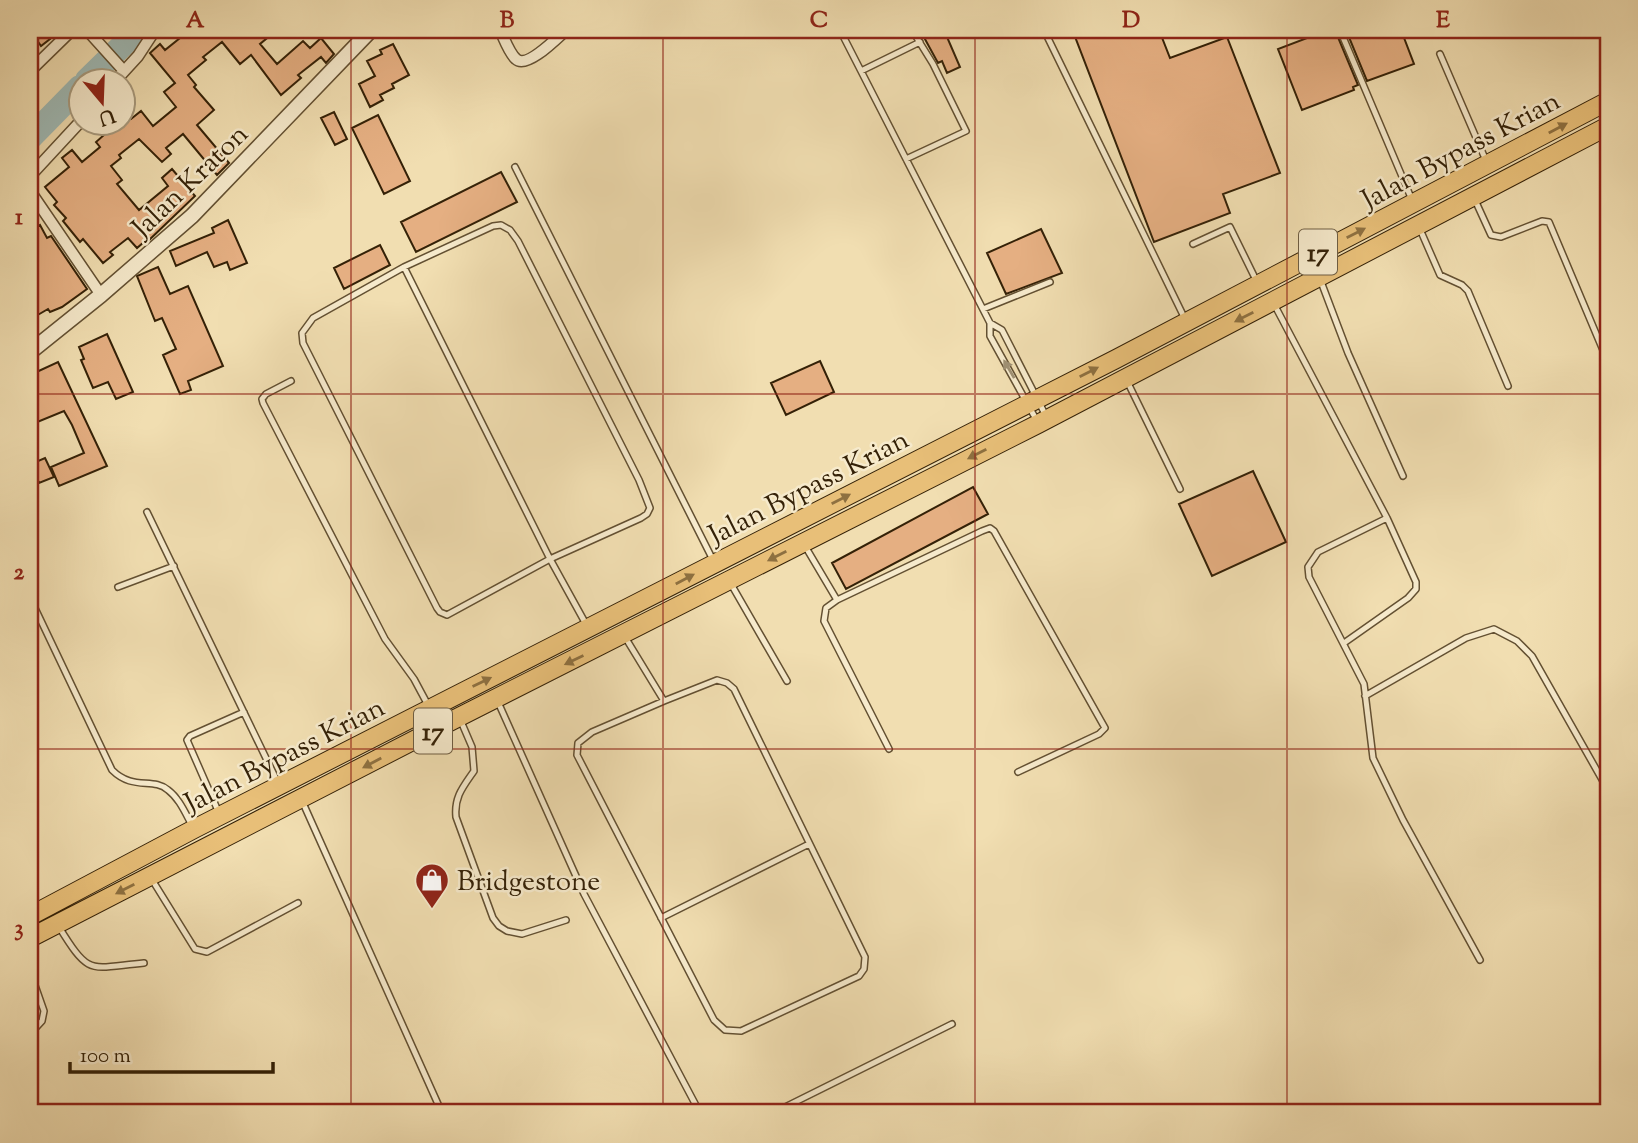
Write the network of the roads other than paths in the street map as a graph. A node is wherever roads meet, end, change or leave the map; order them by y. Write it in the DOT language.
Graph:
graph roads {
  1 [pos="72,30"];
  2 [pos="88,30"];
  3 [pos="155,30"];
  4 [pos="371,30"];
  5 [pos="500,30"];
  6 [pos="566,30"];
  7 [pos="840,30"];
  8 [pos="912,30"];
  9 [pos="1044,30"];
  10 [pos="1340,30"];
  11 [pos="920,42"];
  12 [pos="1440,54"];
  13 [pos="120,66"];
  14 [pos="129,66"];
  15 [pos="30,71"];
  16 [pos="861,71"];
  17 [pos="1608,101"];
  18 [pos="1608,126"];
  19 [pos="67,136"];
  20 [pos="906,159"];
  21 [pos="1489,165"];
  22 [pos="515,167"];
  23 [pos="30,176"];
  24 [pos="30,191"];
  25 [pos="1474,197"];
  26 [pos="1413,203"];
  27 [pos="1419,226"];
  28 [pos="1193,244"];
  29 [pos="404,267"];
  30 [pos="1319,278"];
  31 [pos="1049,282"];
  32 [pos="1258,284"];
  33 [pos="101,295"];
  34 [pos="1272,302"];
  35 [pos="983,309"];
  36 [pos="1186,321"];
  37 [pos="990,323"];
  38 [pos="30,352"];
  39 [pos="1608,362"];
  40 [pos="1126,378"];
  41 [pos="291,381"];
  42 [pos="1508,386"];
  43 [pos="1032,401"];
  44 [pos="1043,421"];
  45 [pos="1404,475"];
  46 [pos="1180,489"];
  47 [pos="147,512"];
  48 [pos="1387,518"];
  49 [pos="803,542"];
  50 [pos="550,559"];
  51 [pos="715,563"];
  52 [pos="174,566"];
  53 [pos="729,581"];
  54 [pos="118,587"];
  55 [pos="837,600"];
  56 [pos="33,604"];
  57 [pos="589,630"];
  58 [pos="624,635"];
  59 [pos="1344,643"];
  60 [pos="787,681"];
  61 [pos="1365,696"];
  62 [pos="497,699"];
  63 [pos="664,701"];
  64 [pos="430,708"];
  65 [pos="244,712"];
  66 [pos="459,717"];
  67 [pos="889,749"];
  68 [pos="1018,772"];
  69 [pos="279,787"];
  70 [pos="1608,790"];
  71 [pos="301,800"];
  72 [pos="220,816"];
  73 [pos="194,829"];
  74 [pos="808,844"];
  75 [pos="150,876"];
  76 [pos="298,903"];
  77 [pos="30,916"];
  78 [pos="661,918"];
  79 [pos="566,920"];
  80 [pos="57,924"];
  81 [pos="30,938"];
  82 [pos="1480,960"];
  83 [pos="144,963"];
  84 [pos="30,971"];
  85 [pos="952,1024"];
  86 [pos="30,1034"];
  87 [pos="442,1113"];
  88 [pos="700,1113"];
  89 [pos="773,1113"];
  1 -- 15 [label="street"];
  2 -- 13 [label="street"];
  3 -- 14 [label="street"];
  4 -- 33 [label="street, Jalan Kraton"];
  5 -- 6 [label="street"];
  7 -- 16 [label="lane"];
  8 -- 11 [label="lane"];
  9 -- 36 [label="lane"];
  10 -- 26 [label="lane"];
  11 -- 16 [label="lane"];
  11 -- 20 [label="lane"];
  12 -- 21 [label="lane"];
  16 -- 20 [label="lane"];
  21 -- 17 [label="highway, Jalan Bypass Krian / 17, one-way"];
  18 -- 25 [label="highway, Jalan Bypass Krian / 17"];
  19 -- 23 [label="street"];
  20 -- 35 [label="lane"];
  21 -- 26 [label="highway, Jalan Bypass Krian / 17"];
  22 -- 51 [label="lane"];
  24 -- 33 [label="street"];
  25 -- 27 [label="highway, Jalan Bypass Krian / 17"];
  25 -- 39 [label="lane"];
  32 -- 26 [label="highway, Jalan Bypass Krian / 17, one-way"];
  27 -- 30 [label="highway, Jalan Bypass Krian / 17"];
  27 -- 42 [label="lane"];
  28 -- 32 [label="lane"];
  29 -- 50 [label="lane"];
  29 -- 50 [label="lane"];
  29 -- 50 [label="lane"];
  30 -- 34 [label="highway, Jalan Bypass Krian / 17"];
  30 -- 45 [label="lane"];
  31 -- 35 [label="lane"];
  32 -- 36 [label="highway, Jalan Bypass Krian / 17"];
  33 -- 38 [label="street, Jalan Kraton"];
  34 -- 40 [label="highway, Jalan Bypass Krian / 17, one-way"];
  34 -- 48 [label="lane"];
  35 -- 37 [label="lane"];
  43 -- 36 [label="highway, Jalan Bypass Krian / 17, one-way"];
  43 -- 37 [label="lane, one-way"];
  37 -- 43 [label="lane"];
  40 -- 44 [label="highway, Jalan Bypass Krian / 17"];
  40 -- 46 [label="lane"];
  41 -- 64 [label="lane"];
  43 -- 44 [label="lane"];
  43 -- 44 [label="lane"];
  51 -- 43 [label="highway, Jalan Bypass Krian / 17, one-way"];
  44 -- 49 [label="highway, Jalan Bypass Krian / 17, one-way"];
  47 -- 52 [label="lane"];
  48 -- 59 [label="lane"];
  48 -- 59 [label="lane"];
  49 -- 53 [label="highway, Jalan Bypass Krian / 17, one-way"];
  49 -- 55 [label="lane"];
  50 -- 57 [label="lane"];
  57 -- 51 [label="highway, Jalan Bypass Krian / 17, one-way"];
  52 -- 54 [label="lane"];
  52 -- 65 [label="lane"];
  53 -- 58 [label="highway, Jalan Bypass Krian / 17"];
  53 -- 60 [label="lane"];
  55 -- 67 [label="lane"];
  55 -- 68 [label="lane"];
  56 -- 73 [label="lane"];
  64 -- 57 [label="highway, Jalan Bypass Krian / 17, one-way"];
  58 -- 62 [label="highway, Jalan Bypass Krian / 17, one-way"];
  58 -- 63 [label="lane"];
  59 -- 61 [label="lane"];
  61 -- 70 [label="lane"];
  61 -- 82 [label="lane"];
  62 -- 66 [label="highway, Jalan Bypass Krian / 17"];
  62 -- 88 [label="lane"];
  63 -- 74 [label="lane"];
  63 -- 78 [label="lane"];
  64 -- 69 [label="highway, Jalan Bypass Krian / 17"];
  65 -- 69 [label="lane"];
  65 -- 72 [label="lane"];
  66 -- 71 [label="highway, Jalan Bypass Krian / 17, one-way"];
  66 -- 79 [label="lane"];
  69 -- 72 [label="highway, Jalan Bypass Krian / 17"];
  71 -- 75 [label="highway, Jalan Bypass Krian / 17"];
  71 -- 87 [label="lane"];
  72 -- 73 [label="highway, Jalan Bypass Krian / 17"];
  73 -- 77 [label="highway, Jalan Bypass Krian / 17"];
  74 -- 78 [label="lane"];
  74 -- 78 [label="lane"];
  75 -- 76 [label="lane"];
  75 -- 80 [label="highway, Jalan Bypass Krian / 17, one-way"];
  80 -- 81 [label="highway, Jalan Bypass Krian / 17"];
  80 -- 83 [label="lane"];
  84 -- 86 [label="lane"];
  85 -- 89 [label="lane"];
}
